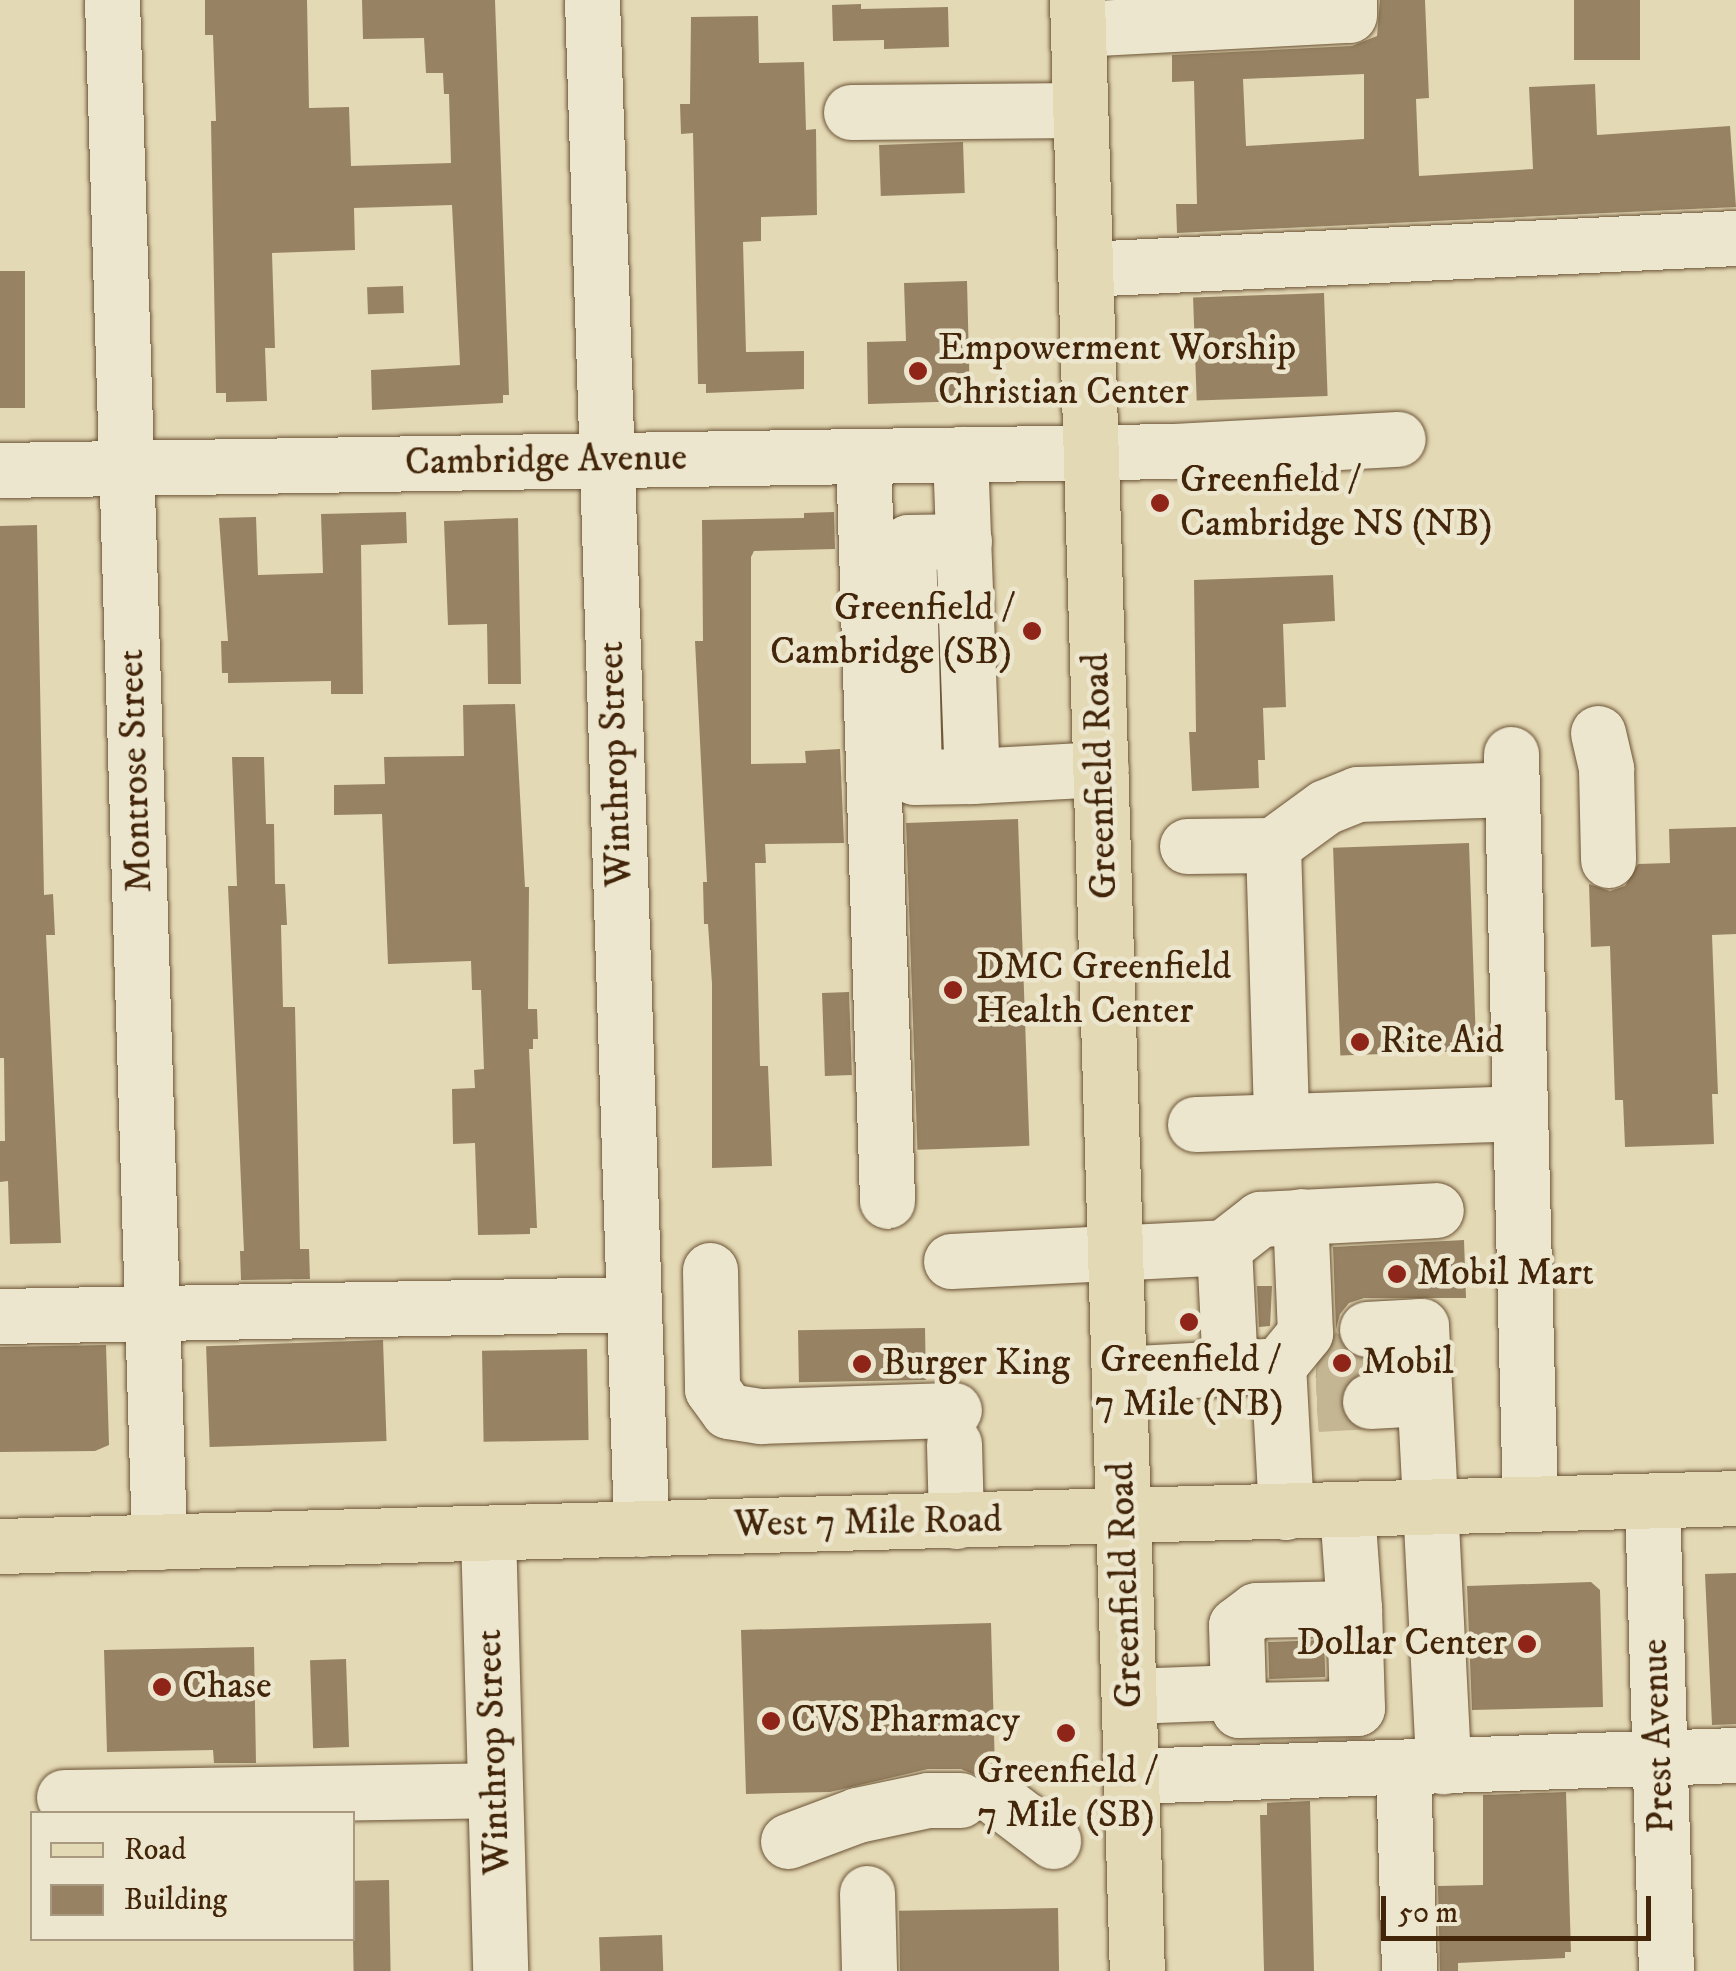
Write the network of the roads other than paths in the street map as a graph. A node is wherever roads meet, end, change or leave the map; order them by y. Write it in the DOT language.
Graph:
graph roads {
  1 [pos="112,0"];
  2 [pos="592,0"];
  3 [pos="1348,0"];
  4 [pos="1077,15"];
  5 [pos="1080,110"];
  6 [pos="852,112"];
  7 [pos="1736,238"];
  8 [pos="1085,269"];
  9 [pos="1398,440"];
  10 [pos="1091,452"];
  11 [pos="960,454"];
  12 [pos="862,456"];
  13 [pos="606,460"];
  14 [pos="126,468"];
  15 [pos="0,470"];
  16 [pos="1598,733"];
  17 [pos="1101,768"];
  18 [pos="1273,845"];
  19 [pos="1187,846"];
  20 [pos="1608,860"];
  21 [pos="1519,1113"];
  22 [pos="1281,1121"];
  23 [pos="1194,1124"];
  24 [pos="887,1201"];
  25 [pos="1436,1210"];
  26 [pos="1300,1216"];
  27 [pos="1224,1248"];
  28 [pos="1116,1254"];
  29 [pos="951,1260"];
  30 [pos="633,1289"];
  31 [pos="154,1313"];
  32 [pos="0,1316"];
  33 [pos="1315,1366"];
  34 [pos="1119,1374"];
  35 [pos="1423,1378"];
  36 [pos="1736,1498"];
  37 [pos="1652,1500"];
  38 [pos="1530,1504"];
  39 [pos="1428,1507"];
  40 [pos="1347,1510"];
  41 [pos="1286,1512"];
  42 [pos="1124,1517"];
  43 [pos="956,1521"];
  44 [pos="641,1529"];
  45 [pos="488,1533"];
  46 [pos="159,1542"];
  47 [pos="0,1546"];
  48 [pos="1354,1608"];
  49 [pos="1238,1692"];
  50 [pos="1129,1696"];
  51 [pos="1736,1755"];
  52 [pos="1659,1758"];
  53 [pos="1423,1766"];
  54 [pos="1131,1776"];
  55 [pos="496,1790"];
  56 [pos="64,1798"];
  57 [pos="1053,1840"];
  58 [pos="788,1841"];
  59 [pos="866,1893"];
  60 [pos="500,1971"];
  61 [pos="869,1971"];
  62 [pos="1137,1971"];
  63 [pos="1408,1971"];
  64 [pos="1666,1971"];
  1 -- 14 [label="street, Montrose Street"];
  2 -- 13 [label="street, Winthrop Street"];
  3 -- 4 [label="street"];
  4 -- 5 [label="main road, Greenfield Road"];
  5 -- 6 [label="street"];
  5 -- 8 [label="main road, Greenfield Road"];
  7 -- 8 [label="street"];
  8 -- 10 [label="main road, Greenfield Road"];
  9 -- 10 [label="street, Cambridge Avenue"];
  10 -- 11 [label="street, Cambridge Avenue"];
  10 -- 17 [label="main road, Greenfield Road"];
  11 -- 12 [label="street, Cambridge Avenue"];
  11 -- 17 [label="street"];
  12 -- 13 [label="street, Cambridge Avenue"];
  12 -- 24 [label="street"];
  13 -- 14 [label="street, Cambridge Avenue"];
  13 -- 30 [label="street, Winthrop Street"];
  14 -- 15 [label="street, Cambridge Avenue"];
  14 -- 31 [label="street, Montrose Street"];
  16 -- 20 [label="street"];
  17 -- 28 [label="main road, Greenfield Road"];
  18 -- 19 [label="street"];
  18 -- 21 [label="street"];
  18 -- 22 [label="street"];
  21 -- 22 [label="street"];
  21 -- 38 [label="street"];
  22 -- 23 [label="street"];
  25 -- 26 [label="street"];
  26 -- 27 [label="street"];
  26 -- 33 [label="street"];
  27 -- 28 [label="street"];
  27 -- 33 [label="street"];
  28 -- 29 [label="street"];
  28 -- 34 [label="main road, Greenfield Road"];
  30 -- 31 [label="street"];
  30 -- 43 [label="street"];
  30 -- 44 [label="street, Winthrop Street"];
  31 -- 32 [label="street"];
  31 -- 46 [label="street, Montrose Street"];
  33 -- 34 [label="street"];
  33 -- 35 [label="street"];
  33 -- 35 [label="street"];
  33 -- 41 [label="street"];
  34 -- 42 [label="main road, Greenfield Road"];
  35 -- 39 [label="street"];
  36 -- 37 [label="main road, West 7 Mile Road"];
  37 -- 38 [label="main road, West 7 Mile Road"];
  37 -- 52 [label="street, Prest Avenue"];
  38 -- 39 [label="main road, West 7 Mile Road"];
  39 -- 40 [label="main road, West 7 Mile Road"];
  39 -- 53 [label="street"];
  40 -- 41 [label="main road, West 7 Mile Road"];
  40 -- 48 [label="street"];
  41 -- 42 [label="main road, West 7 Mile Road"];
  42 -- 43 [label="main road, West 7 Mile Road"];
  42 -- 50 [label="main road, Greenfield Road"];
  43 -- 44 [label="main road, West 7 Mile Road"];
  44 -- 45 [label="main road, West 7 Mile Road"];
  45 -- 46 [label="main road, West 7 Mile Road"];
  45 -- 55 [label="street, Winthrop Street"];
  46 -- 47 [label="main road, West 7 Mile Road"];
  48 -- 49 [label="street"];
  48 -- 49 [label="street"];
  49 -- 50 [label="street"];
  50 -- 54 [label="main road, Greenfield Road"];
  51 -- 52 [label="street"];
  52 -- 53 [label="street"];
  52 -- 64 [label="street, Prest Avenue"];
  53 -- 54 [label="street"];
  53 -- 63 [label="street"];
  54 -- 62 [label="main road, Greenfield Road"];
  55 -- 56 [label="street"];
  55 -- 60 [label="street, Winthrop Street"];
  57 -- 58 [label="street"];
  59 -- 61 [label="street"];
}
